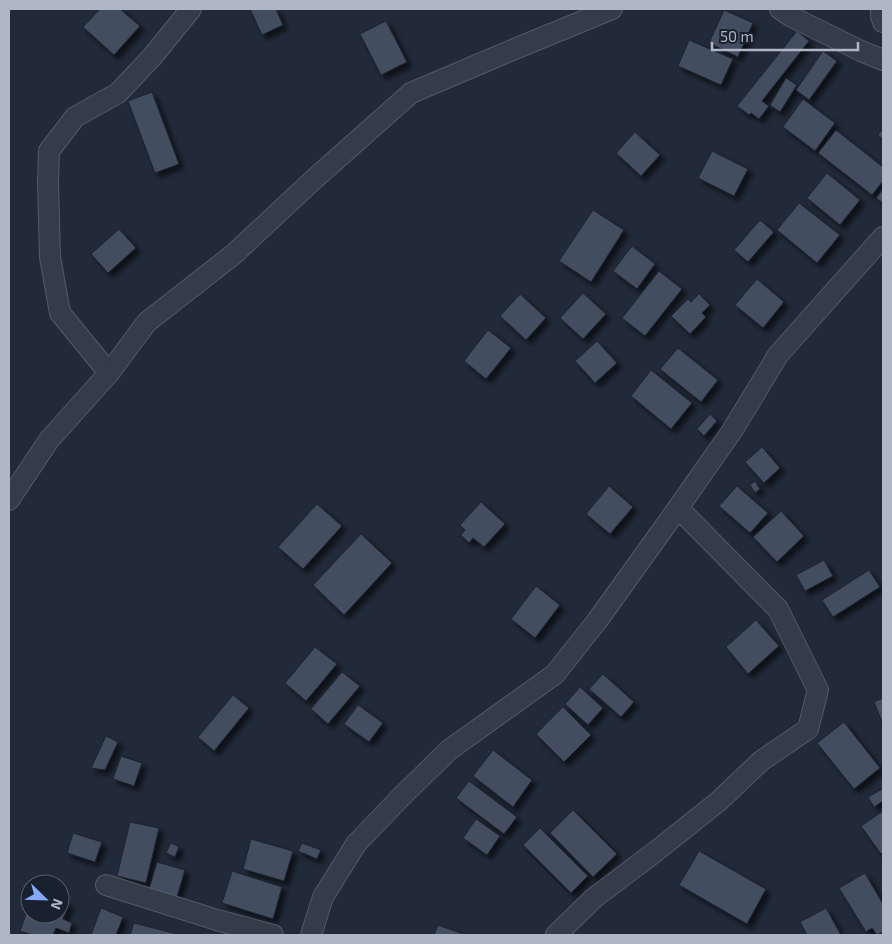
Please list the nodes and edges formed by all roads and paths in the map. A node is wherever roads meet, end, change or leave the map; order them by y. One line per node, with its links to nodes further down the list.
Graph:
1 (190, 9): 8 (street)
2 (612, 9): 8 (street)
3 (780, 9): 6 (street)
4 (881, 9): 5 (street)
5 (883, 22)
6 (883, 60)
7 (883, 237): 10 (street)
8 (109, 373): 9 (street)
9 (9, 500)
10 (678, 508): 13 (street); 14 (street)
11 (106, 885): 12 (street)
12 (274, 935)
13 (311, 935)
14 (556, 935)

